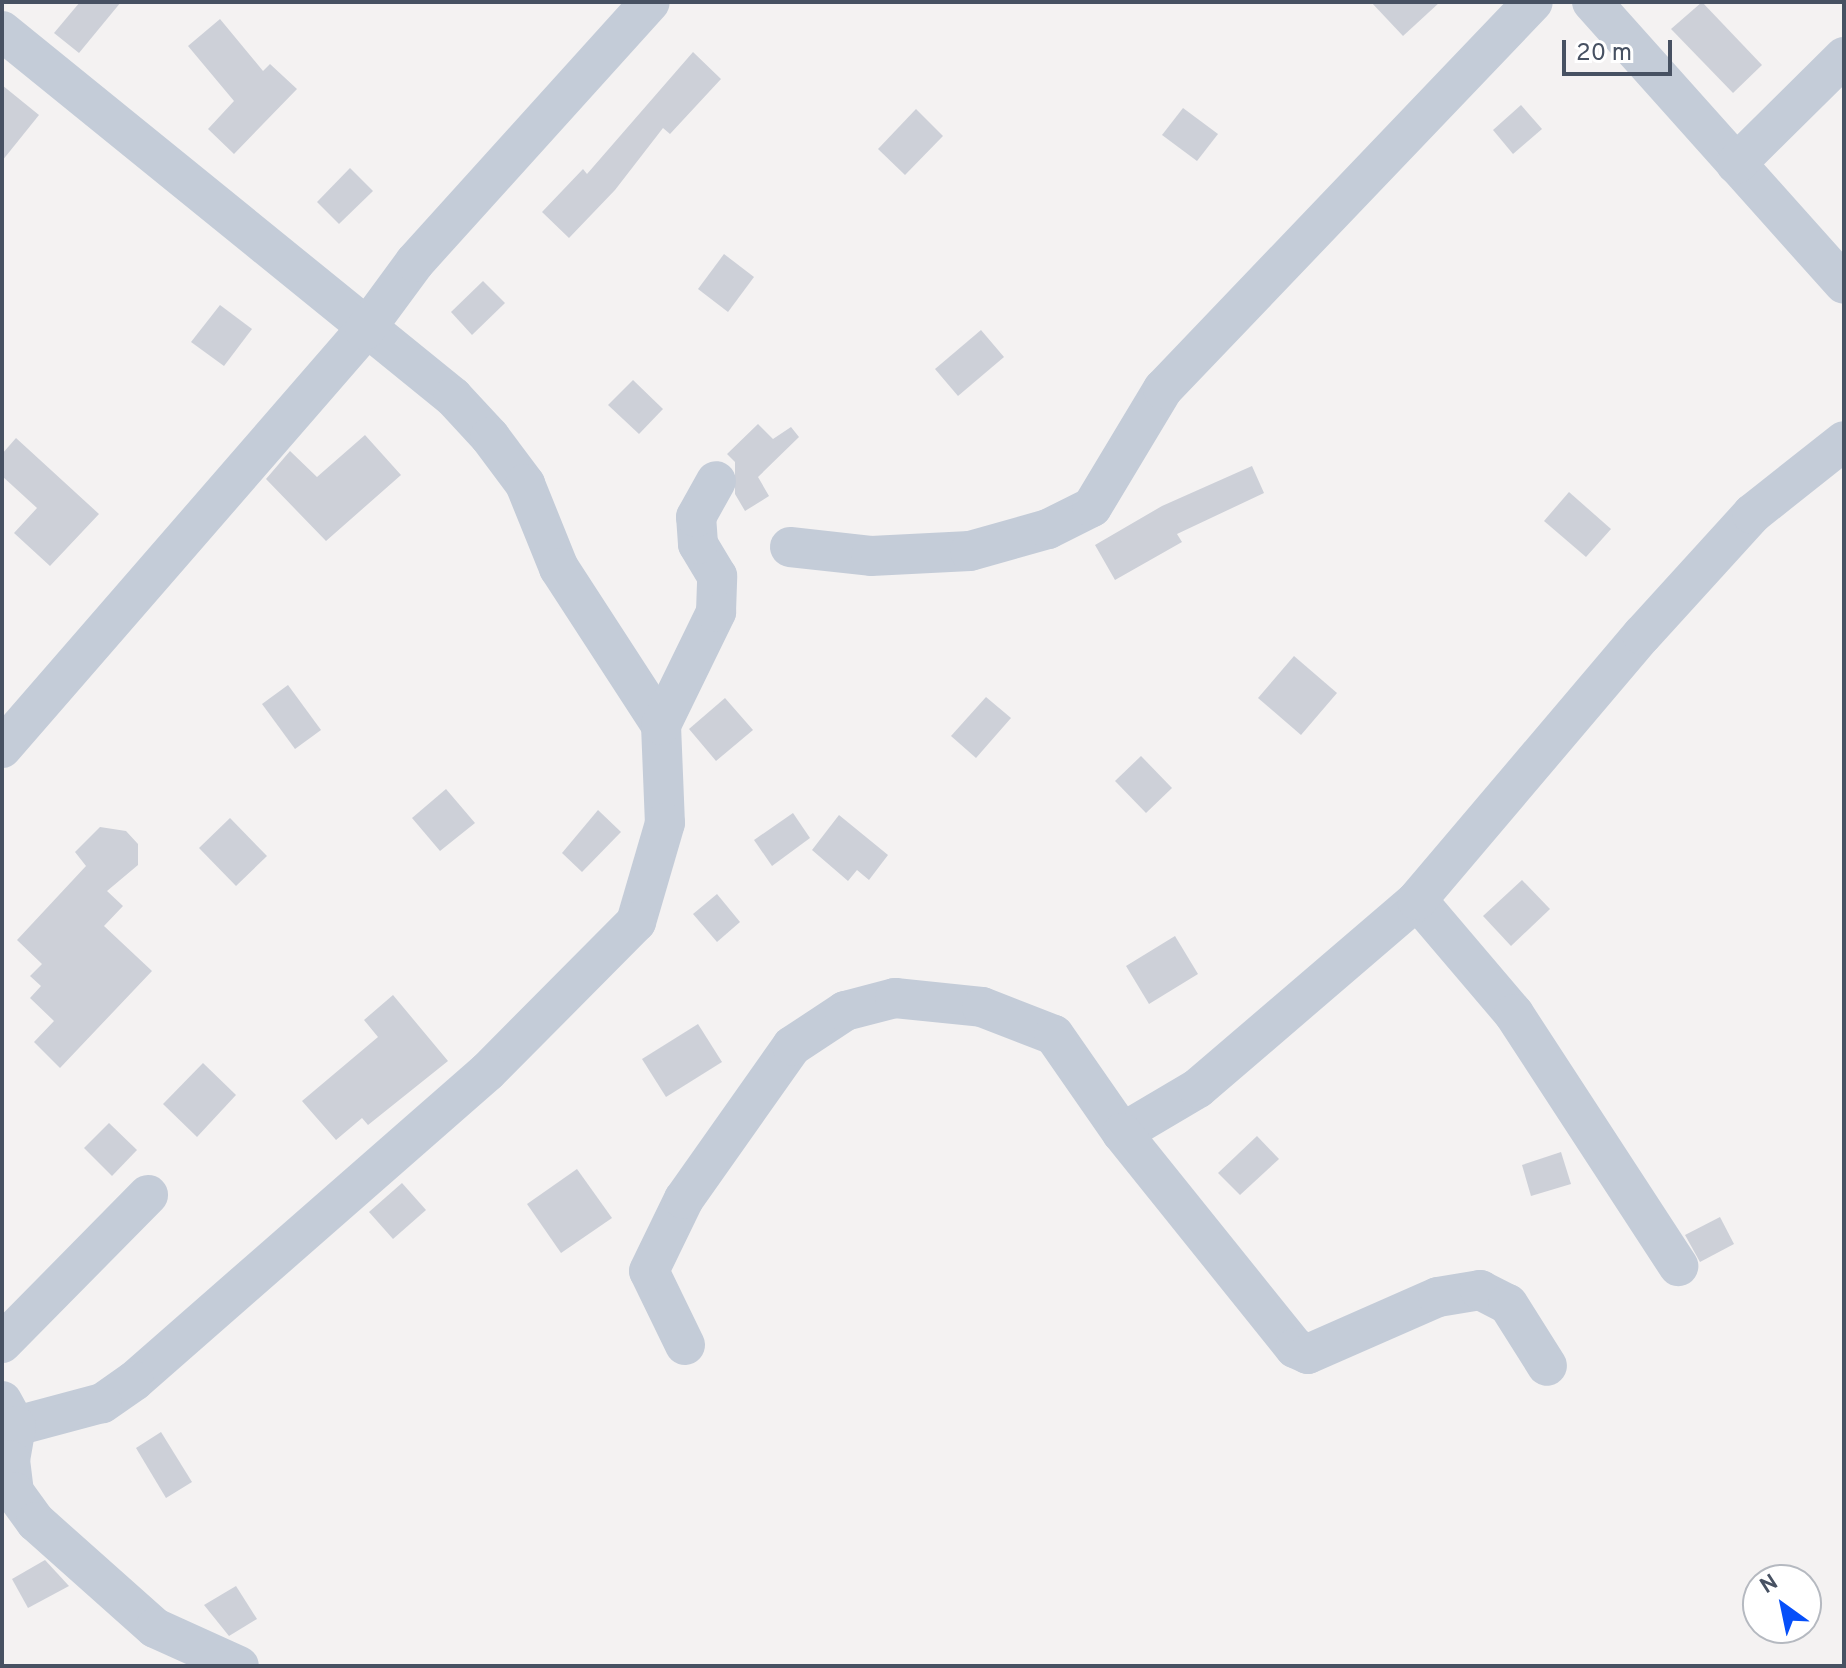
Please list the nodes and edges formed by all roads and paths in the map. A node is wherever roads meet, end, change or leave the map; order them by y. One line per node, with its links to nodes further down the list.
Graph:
1 (650, 2): 8 (street)
2 (1533, 2): 11 (street)
3 (1592, 2): 6 (street)
4 (2, 31): 8 (street)
5 (1844, 57): 6 (street)
6 (1736, 164): 7 (street)
7 (1844, 284)
8 (365, 330): 12 (street); 13 (street)
9 (1844, 441): 14 (street)
10 (716, 481): 12 (street)
11 (790, 547)
12 (661, 725): 21 (street)
13 (2, 748)
14 (1417, 900): 15 (street); 17 (street)
15 (1122, 1133): 19 (street); 20 (street)
16 (148, 1195): 18 (street)
17 (1678, 1266)
18 (2, 1343)
19 (685, 1345)
20 (1547, 1366)
21 (9, 1413): 22 (street)
22 (239, 1666)

